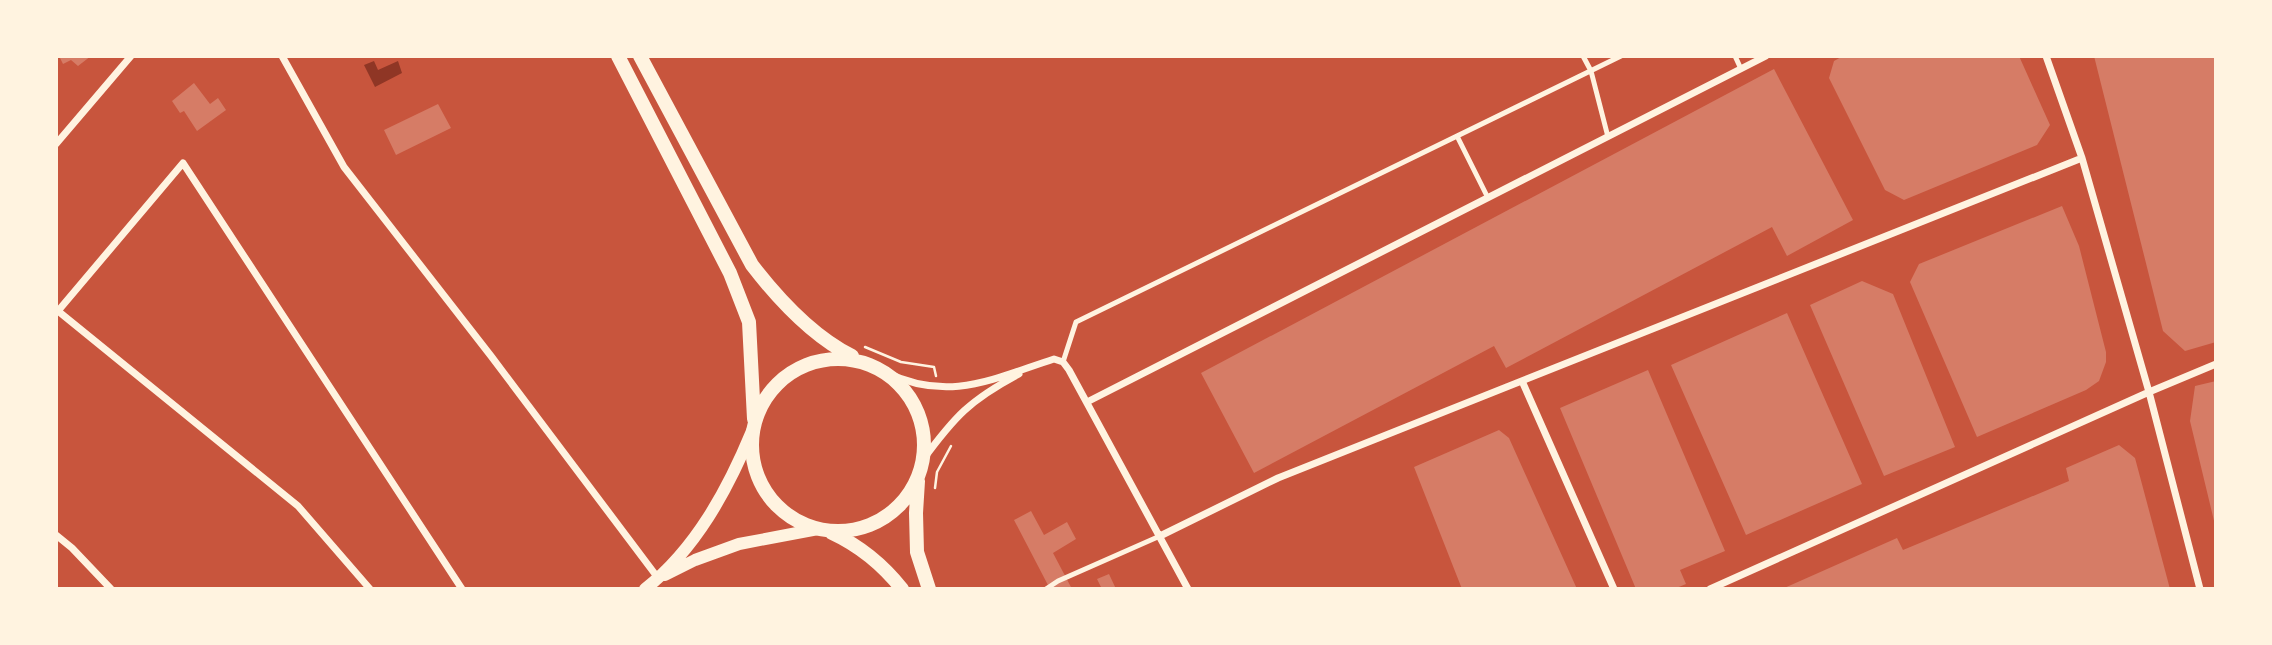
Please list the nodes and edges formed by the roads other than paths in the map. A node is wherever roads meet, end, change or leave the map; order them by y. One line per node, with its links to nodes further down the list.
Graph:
1 (131, 56): 14 (street)
2 (282, 56): 30 (street)
3 (618, 56): 25 (main road)
4 (640, 56): 18 (main road)
5 (1583, 56): 11 (lane)
6 (1621, 56): 11 (lane)
7 (1735, 56): 10 (lane)
8 (1766, 56): 10 (street)
9 (2046, 56): 15 (street)
10 (1741, 69): 13 (street)
11 (1591, 71): 12 (lane); 13 (lane)
12 (1457, 136): 16 (lane); 17 (lane)
13 (1608, 136): 16 (street)
14 (56, 144)
15 (2082, 158): 22 (street); 23 (street)
16 (1488, 198): 24 (street)
17 (1063, 362): 19 (street); 24 (street)
18 (866, 363): 21 (main road); 25 (main road)
19 (1038, 364): 21 (street); 26 (street)
20 (2216, 364): 23 (street)
21 (884, 372): 26 (main road)
22 (1522, 381): 29 (street); 39 (street)
23 (2148, 392): 40 (street); 41 (street)
24 (1087, 402): 29 (street)
25 (753, 427): 27 (main road); 30 (street)
26 (921, 467): 27 (main road); 36 (main road)
27 (823, 530): 30 (street); 35 (main road)
28 (56, 535): 31 (street)
29 (1160, 536): 37 (lane); 38 (street)
30 (659, 578): 34 (street)
31 (111, 589)
32 (370, 589): 33 (street)
33 (462, 589)
34 (645, 589)
35 (902, 589)
36 (929, 589)
37 (1046, 589)
38 (1188, 589)
39 (1614, 589)
40 (1710, 589)
41 (2200, 589)

